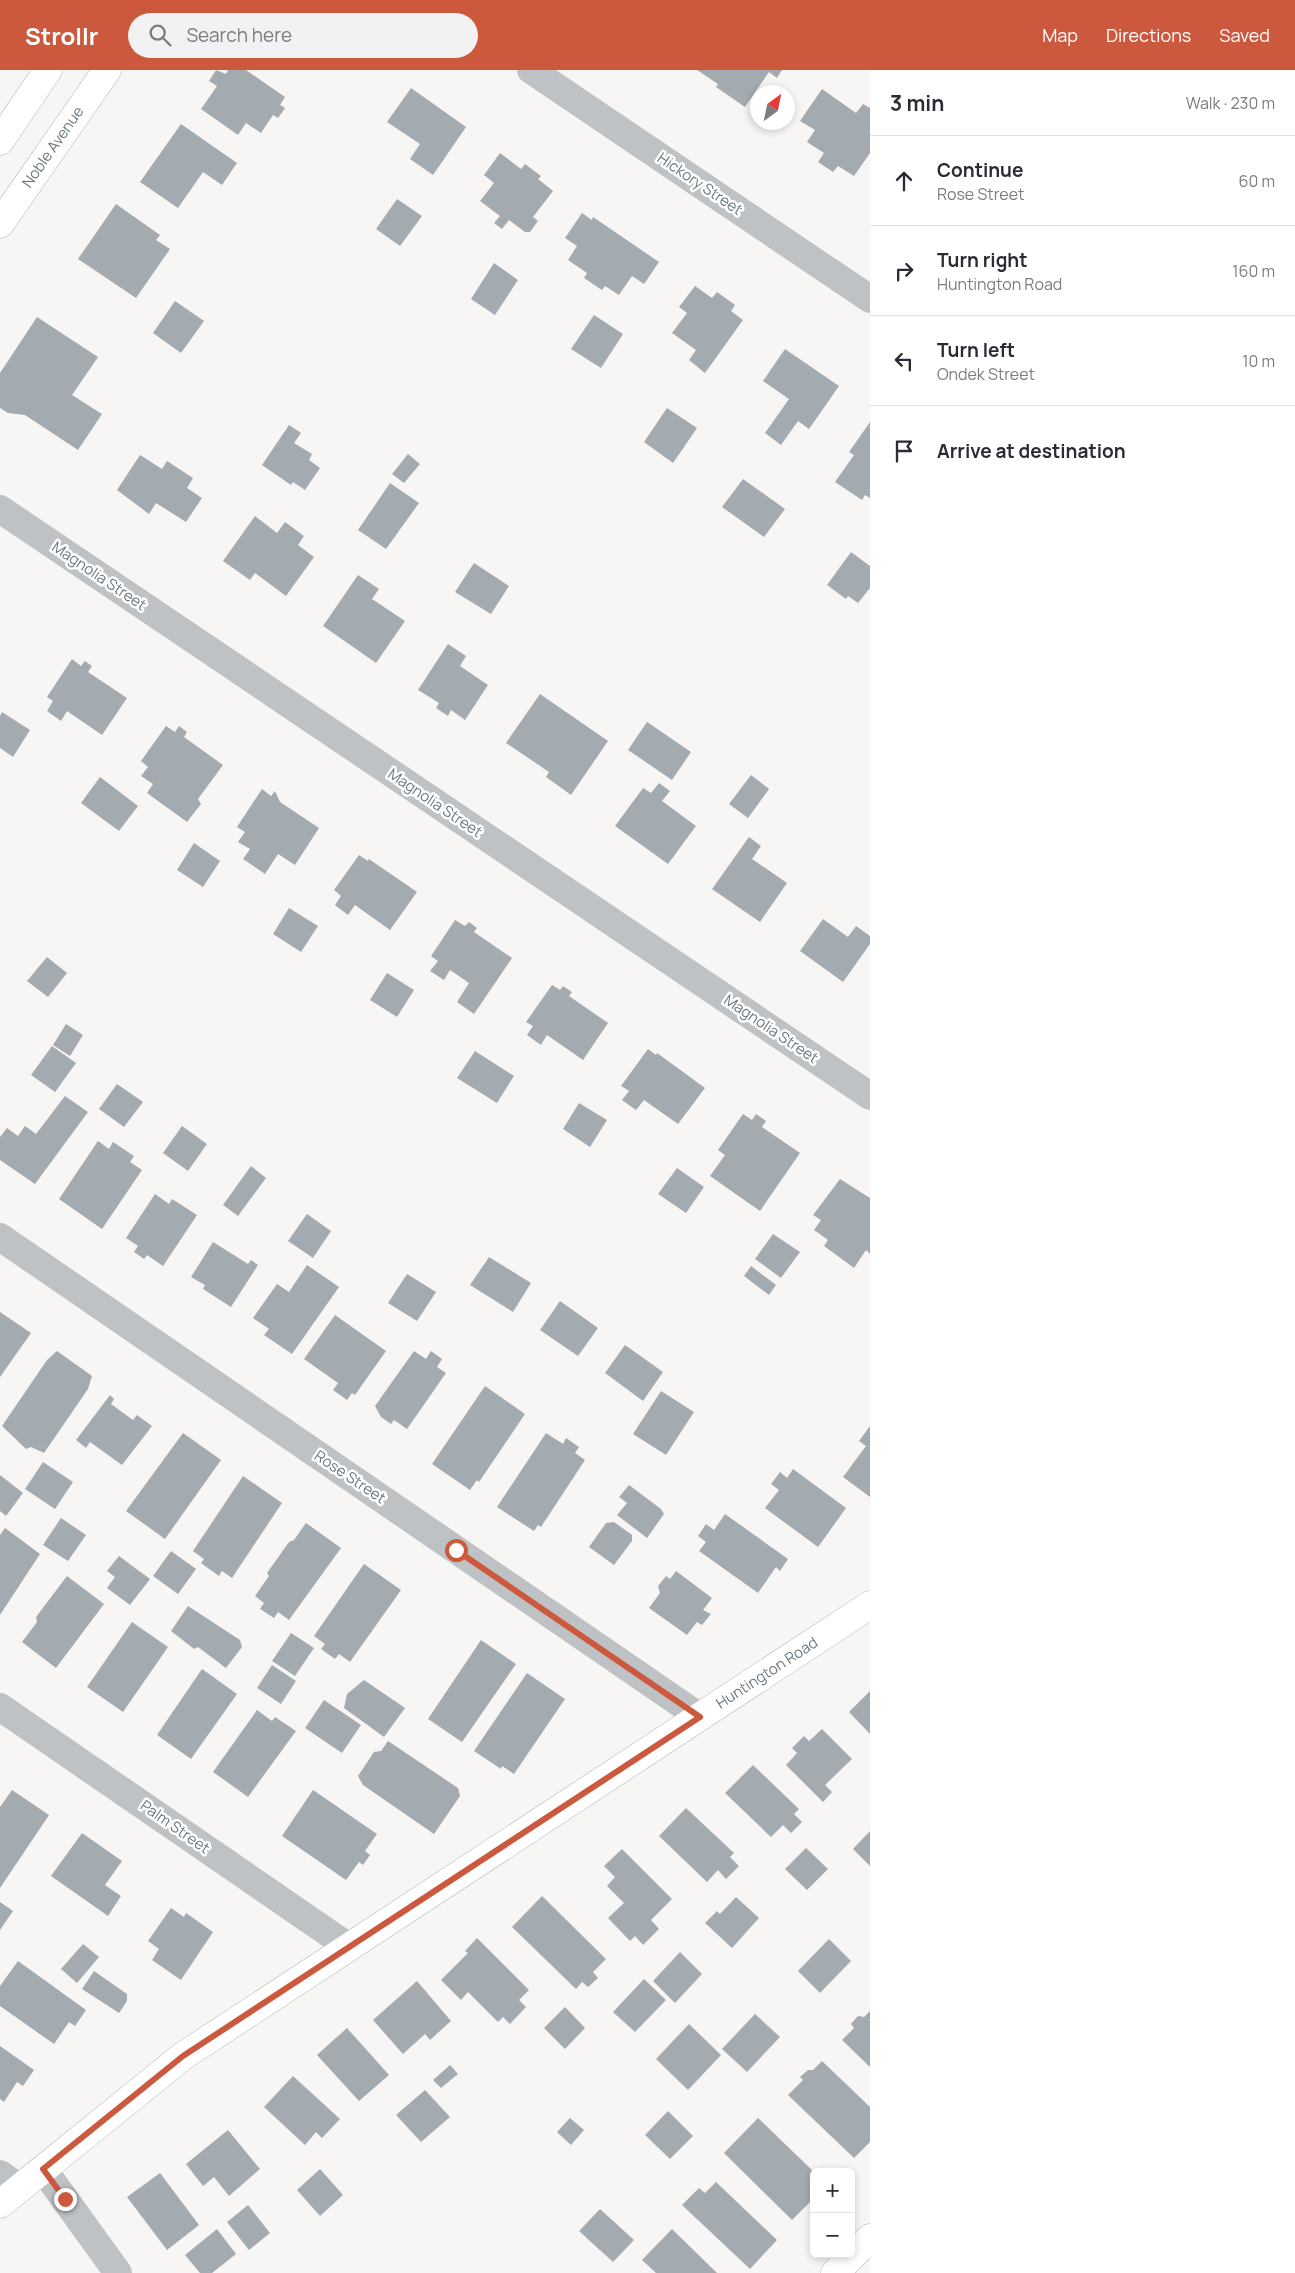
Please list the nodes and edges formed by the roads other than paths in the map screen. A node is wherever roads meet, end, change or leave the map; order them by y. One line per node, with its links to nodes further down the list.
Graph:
1 (48, 70): 4 (main road)
2 (107, 70): 5 (main road, Noble Avenue)
3 (531, 70): 6 (street, Hickory Street)
4 (0, 141)
5 (0, 224)
6 (870, 299)
7 (0, 509): 8 (street, Magnolia Street)
8 (870, 1096)
9 (0, 1237): 12 (street, Rose Street)
10 (870, 1605): 12 (main road, Huntington Road)
11 (0, 1706): 13 (street, Palm Street)
12 (700, 1717): 13 (main road, Huntington Road)
13 (349, 1947): 14 (main road, Huntington Road)
14 (43, 2169): 15 (main road, Huntington Road); 17 (street)
15 (7, 2189)
16 (870, 2238): 18 (main road)
17 (118, 2273)
18 (835, 2273)

